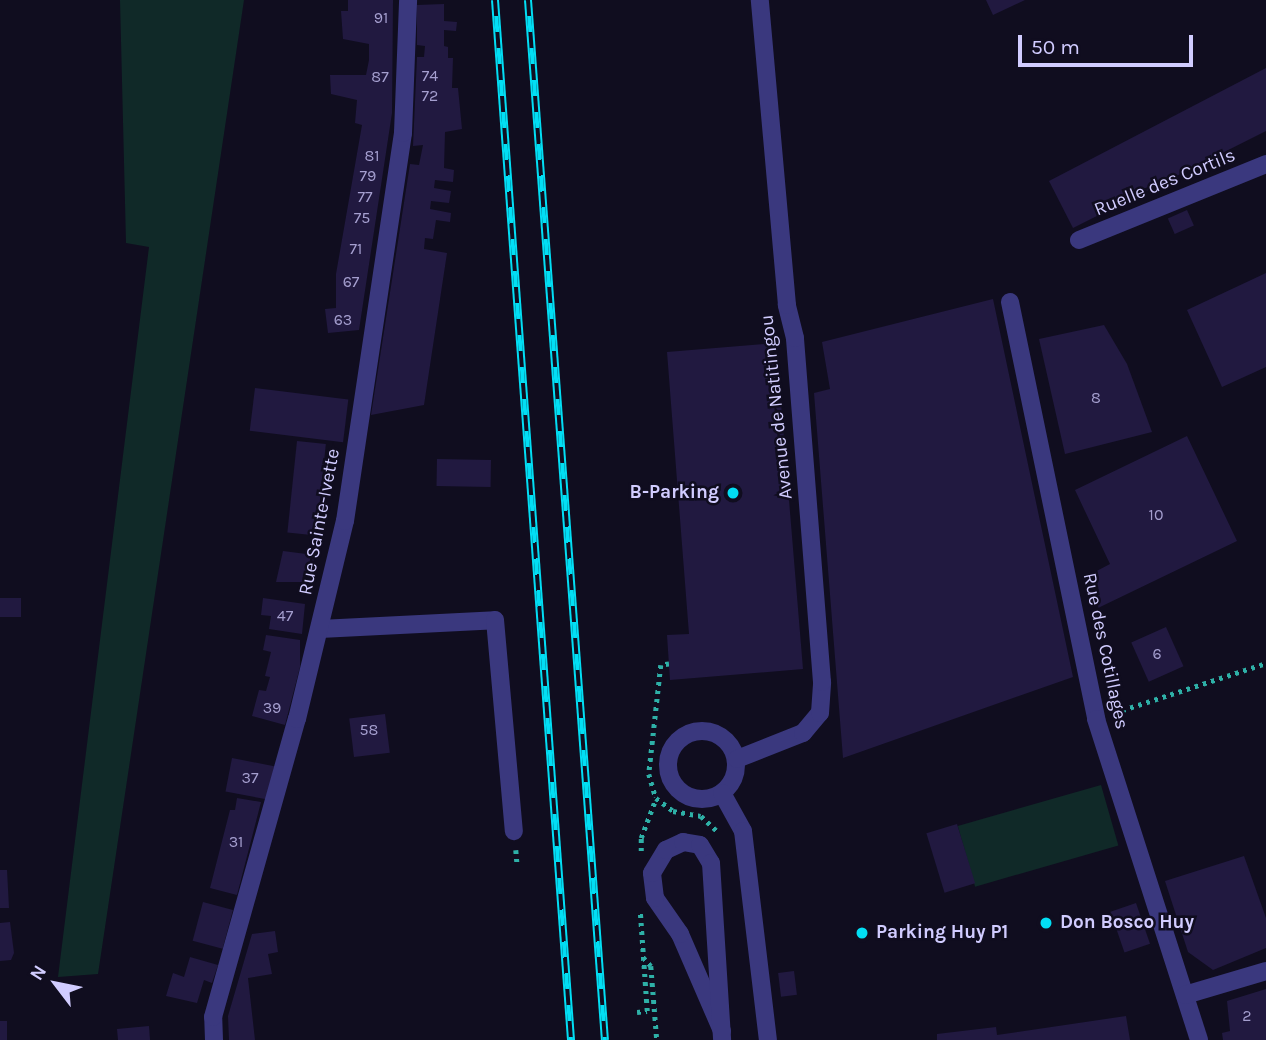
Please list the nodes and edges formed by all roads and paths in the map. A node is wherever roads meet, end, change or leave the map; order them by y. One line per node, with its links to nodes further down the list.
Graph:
1 (408, 0): 6 (street, Rue Sainte-Ivette)
2 (761, 0): 9 (street, Avenue de Natitingou)
3 (1266, 164): 4 (street, Ruelle des Cortils)
4 (1079, 240)
5 (1010, 302): 8 (street, Rue des Cotillages)
6 (320, 629): 11 (street); 18 (street, Rue Sainte-Ivette)
7 (1266, 663): 8 (path)
8 (1096, 719): 14 (street, Rue des Cotillages)
9 (737, 759): 10 (street); 10 (street)
10 (722, 793): 20 (street)
11 (514, 831)
12 (643, 957): 19 (path)
13 (1266, 971): 14 (street)
14 (1185, 995): 21 (street, Rue des Cotillages)
15 (648, 1011): 16 (path)
16 (637, 1012)
17 (722, 1035): 17 (street)
18 (215, 1040)
19 (657, 1040)
20 (768, 1040)
21 (1199, 1040)

